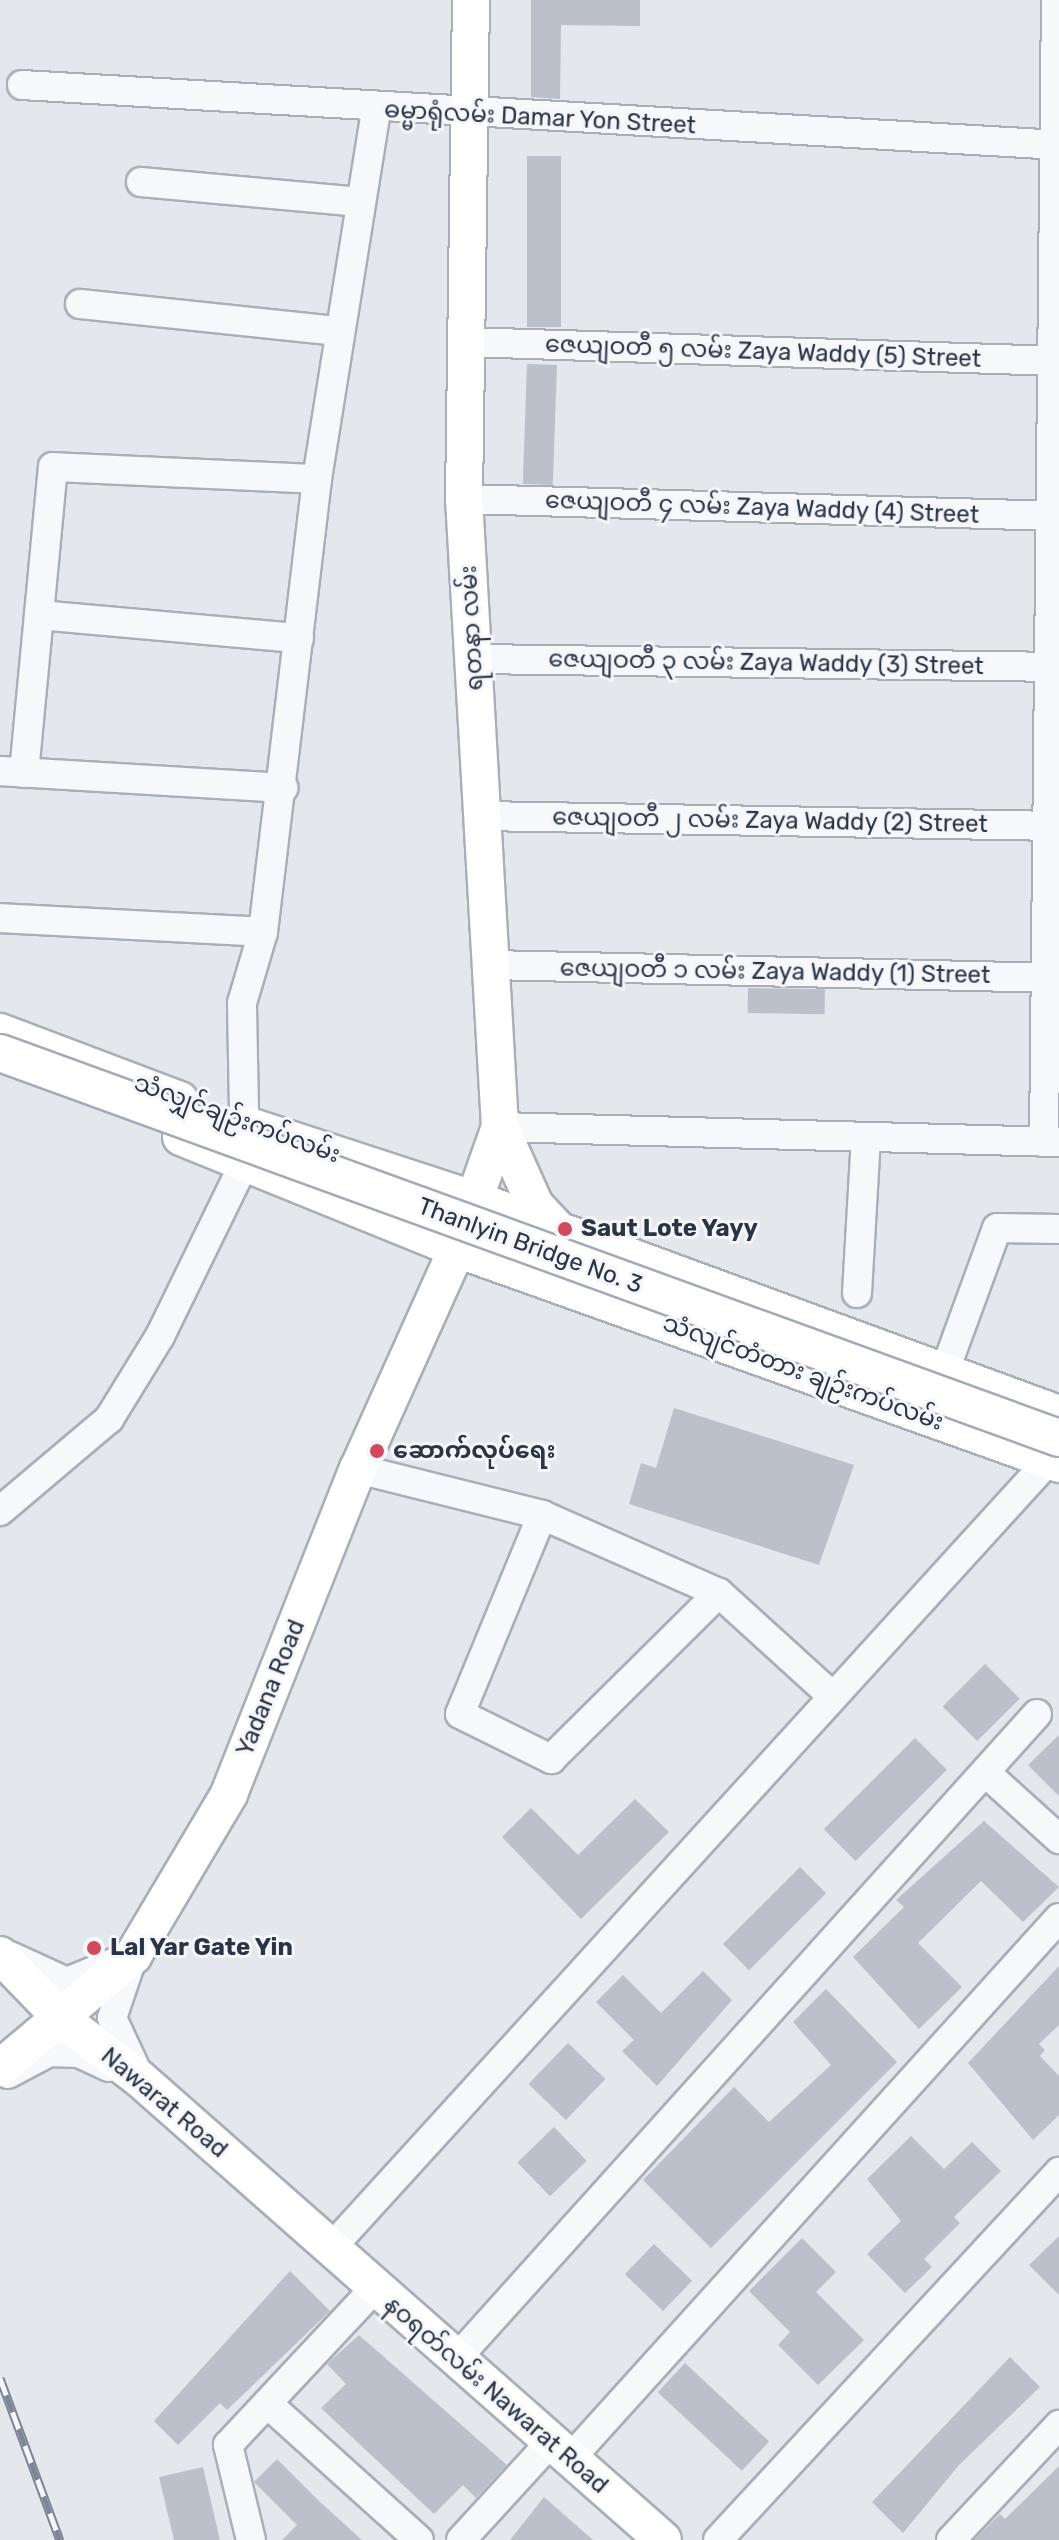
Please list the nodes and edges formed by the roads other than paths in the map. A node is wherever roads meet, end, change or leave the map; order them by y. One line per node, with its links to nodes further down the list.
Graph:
1 (471, 0): 5 (main road, ရတနာ လမ်း)
2 (1056, 0): 6 (street)
3 (22, 85): 4 (street, ဓမ္မာရုံလမ်း Damar Yon Street)
4 (376, 111): 5 (street, ဓမ္မာရုံလမ်း Damar Yon Street); 8 (street)
5 (469, 114): 6 (street, ဓမ္မာရုံလမ်း Damar Yon Street); 11 (main road, ရတနာ လမ်း)
6 (1055, 144): 12 (street)
7 (141, 182): 8 (street)
8 (360, 202): 10 (street)
9 (80, 304): 10 (street)
10 (339, 331): 13 (street)
11 (466, 342): 12 (street, ဇေယျဝတီ ၅ လမ်း Zaya Waddy (5) Street); 14 (main road, ရတနာ လမ်း)
12 (1055, 361): 15 (street)
13 (317, 479): 16 (street); 17 (street)
14 (464, 499): 15 (street, ဇေယျဝတီ ၄ လမ်း Zaya Waddy (4) Street); 18 (main road, ရတနာ လမ်း)
15 (1055, 516): 19 (street)
16 (39, 615): 17 (street); 20 (street)
17 (299, 638): 21 (street)
18 (474, 659): 19 (street, ဇေယျဝတီ ၃ လမ်း Zaya Waddy (3) Street); 22 (main road, ရတနာ လမ်း)
19 (1054, 667): 23 (street)
20 (12, 772): 21 (street)
21 (283, 788): 25 (street)
22 (480, 816): 23 (street, ဇေယျဝတီ ၂ လမ်း Zaya Waddy (2) Street); 26 (main road, ရတနာ လမ်း)
23 (1054, 826): 27 (street)
24 (0, 918): 25 (street)
25 (263, 932): 31 (street)
26 (490, 965): 27 (street, ဇေယျဝတီ ၁ လမ်း Zaya Waddy (1) Street); 32 (main road, ရတနာ လမ်း)
27 (1053, 978): 34 (street)
28 (0, 1032): 31 (main road, သံလျှင်ချဉ်းကပ်လမ်း)
29 (0, 1053): 45 (main road, Thanlyin Bridge No. 3, bridge)
30 (0, 1068): 35 (main road, သံလျှင်ချဉ်းကပ်လမ်း)
31 (247, 1125): 35 (street); 36 (main road, သံလျှင်ချဉ်းကပ်လမ်း)
32 (500, 1127): 33 (street); 36 (main road, ရတနာ လမ်း); 38 (main road)
33 (866, 1139): 34 (street); 40 (street)
34 (1051, 1142)
35 (245, 1162): 39 (main road, သံလျှင်ချဉ်းကပ်လမ်း); 47 (street)
36 (476, 1200): 38 (main road, သံလျင်တံတား ချဉ်းကပ်လမ်း); 39 (main road, ရတနာ လမ်း)
37 (1059, 1229): 42 (street)
38 (563, 1235): 41 (main road, သံလျင်တံတား ချဉ်းကပ်လမ်း)
39 (457, 1249): 43 (main road, သံလျင်တံတား ချဉ်းကပ်လမ်း); 46 (main road, Yadana Road)
40 (857, 1293)
41 (877, 1348): 42 (main road, သံလျင်တံတား ချဉ်းကပ်လမ်း); 43 (main road)
42 (944, 1373): 44 (main road, သံလျင်တံတား ချဉ်းကပ်လမ်း)
43 (860, 1395): 45 (main road, သံလျင်တံတား ချဉ်းကပ်လမ်း)
44 (1059, 1414)
45 (1056, 1454): 50 (street)
46 (358, 1469): 48 (street); 56 (main road, Yadana Road)
47 (0, 1511)
48 (542, 1515): 49 (street); 49 (street)
49 (719, 1593): 50 (street)
50 (832, 1696): 62 (street)
51 (1037, 1714): 52 (street)
52 (985, 1772): 53 (street); 64 (street)
53 (1059, 1839)
54 (1059, 1918): 67 (street)
55 (0, 1953): 56 (street); 57 (main road, Nawarat Road)
56 (133, 1956): 57 (main road, Yadana Road); 60 (street)
57 (63, 2020): 58 (main road, Yadana Road); 60 (main road, Nawarat Road)
58 (0, 2068)
59 (0, 2078): 60 (street)
60 (140, 2079): 62 (main road, Nawarat Road)
61 (1059, 2172): 72 (street)
62 (331, 2248): 63 (main road, နဝရတ်လမ်း Nawarat Road)
63 (375, 2288): 64 (main road, နဝရတ်လမ်း Nawarat Road); 65 (street)
64 (456, 2359): 67 (main road, နဝရတ်လမ်း Nawarat Road)
65 (268, 2404): 68 (street); 69 (street)
66 (1059, 2425): 73 (street)
67 (559, 2453): 70 (street); 71 (main road, နဝရတ်လမ်း Nawarat Road)
68 (251, 2540)
69 (419, 2540)
70 (461, 2540)
71 (663, 2540)
72 (718, 2540)
73 (951, 2540)

